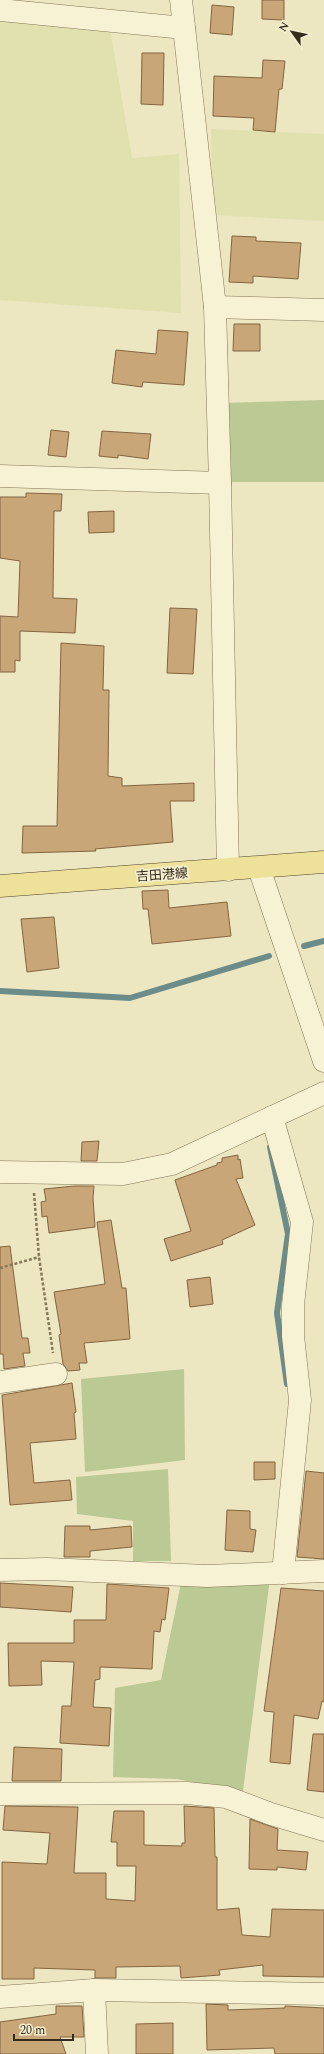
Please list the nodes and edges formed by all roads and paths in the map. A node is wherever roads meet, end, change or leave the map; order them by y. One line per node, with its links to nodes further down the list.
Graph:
1 (181, 0): 3 (street)
2 (0, 10): 3 (street)
3 (184, 28): 4 (street)
4 (215, 307): 5 (street); 7 (street)
5 (324, 310)
6 (0, 476): 7 (street)
7 (220, 483): 10 (street)
8 (324, 862): 9 (main road, 吉田港線)
9 (259, 868): 10 (main road, 吉田港線); 12 (street)
10 (228, 870): 11 (main road, 吉田港線)
11 (0, 886)
12 (324, 1060)
13 (324, 1093): 14 (street)
14 (272, 1117): 16 (street); 23 (street)
15 (0, 1172): 16 (street)
16 (32, 1173): 17 (path)
17 (39, 1258): 18 (path); 19 (path)
18 (0, 1268)
19 (56, 1374): 20 (street)
20 (0, 1382)
21 (0, 1570): 23 (street)
22 (324, 1571): 23 (street)
23 (283, 1572)
24 (0, 1794): 25 (street)
25 (324, 1830)
26 (94, 1990): 27 (street); 28 (street); 29 (street)
27 (324, 1994)
28 (0, 1997)
29 (97, 2054)

